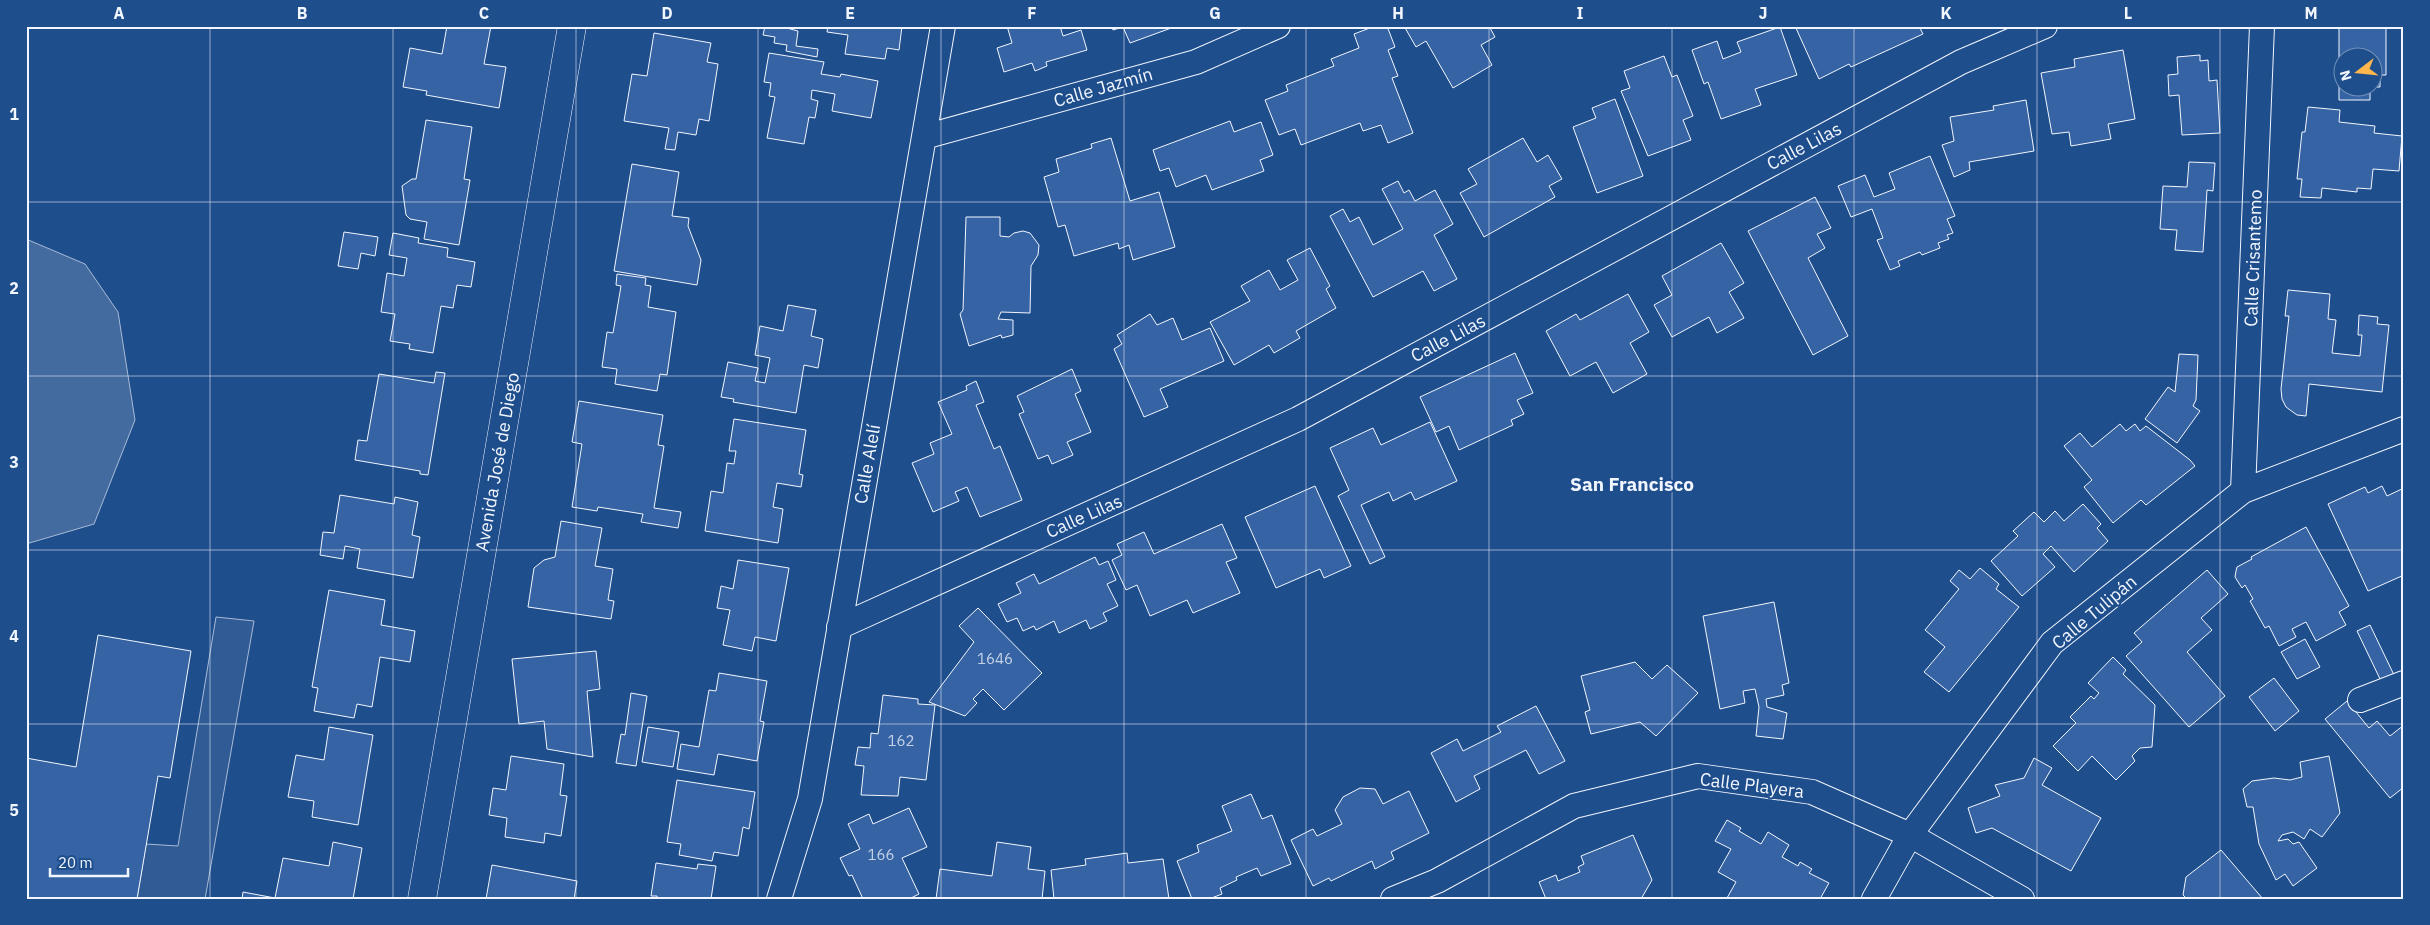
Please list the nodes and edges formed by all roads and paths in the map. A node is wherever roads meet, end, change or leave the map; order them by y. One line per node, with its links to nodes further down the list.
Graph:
1 (572, 26): 14 (street, Avenida José de Diego)
2 (943, 26): 6 (street, Calle Alelí)
3 (1278, 26): 6 (street, Calle Jazmín)
4 (2045, 26): 9 (street, Calle Lilas)
5 (2262, 26): 8 (street, Calle Crisantemo)
6 (924, 138): 9 (street, Calle Alelí)
7 (2404, 430): 8 (street, Calle Tulipán)
8 (2243, 491): 12 (street, Calle Tulipán)
9 (839, 627): 15 (street, Calle Alelí)
10 (2404, 683): 11 (street)
11 (2360, 700)
12 (1910, 835): 13 (street, Calle Playera); 17 (street, Calle Tulipán); 18 (street, Calle Playera)
13 (1431, 890): 16 (street, Calle Playera)
14 (422, 899)
15 (779, 899)
16 (1393, 899)
17 (1874, 899)
18 (2022, 899)

